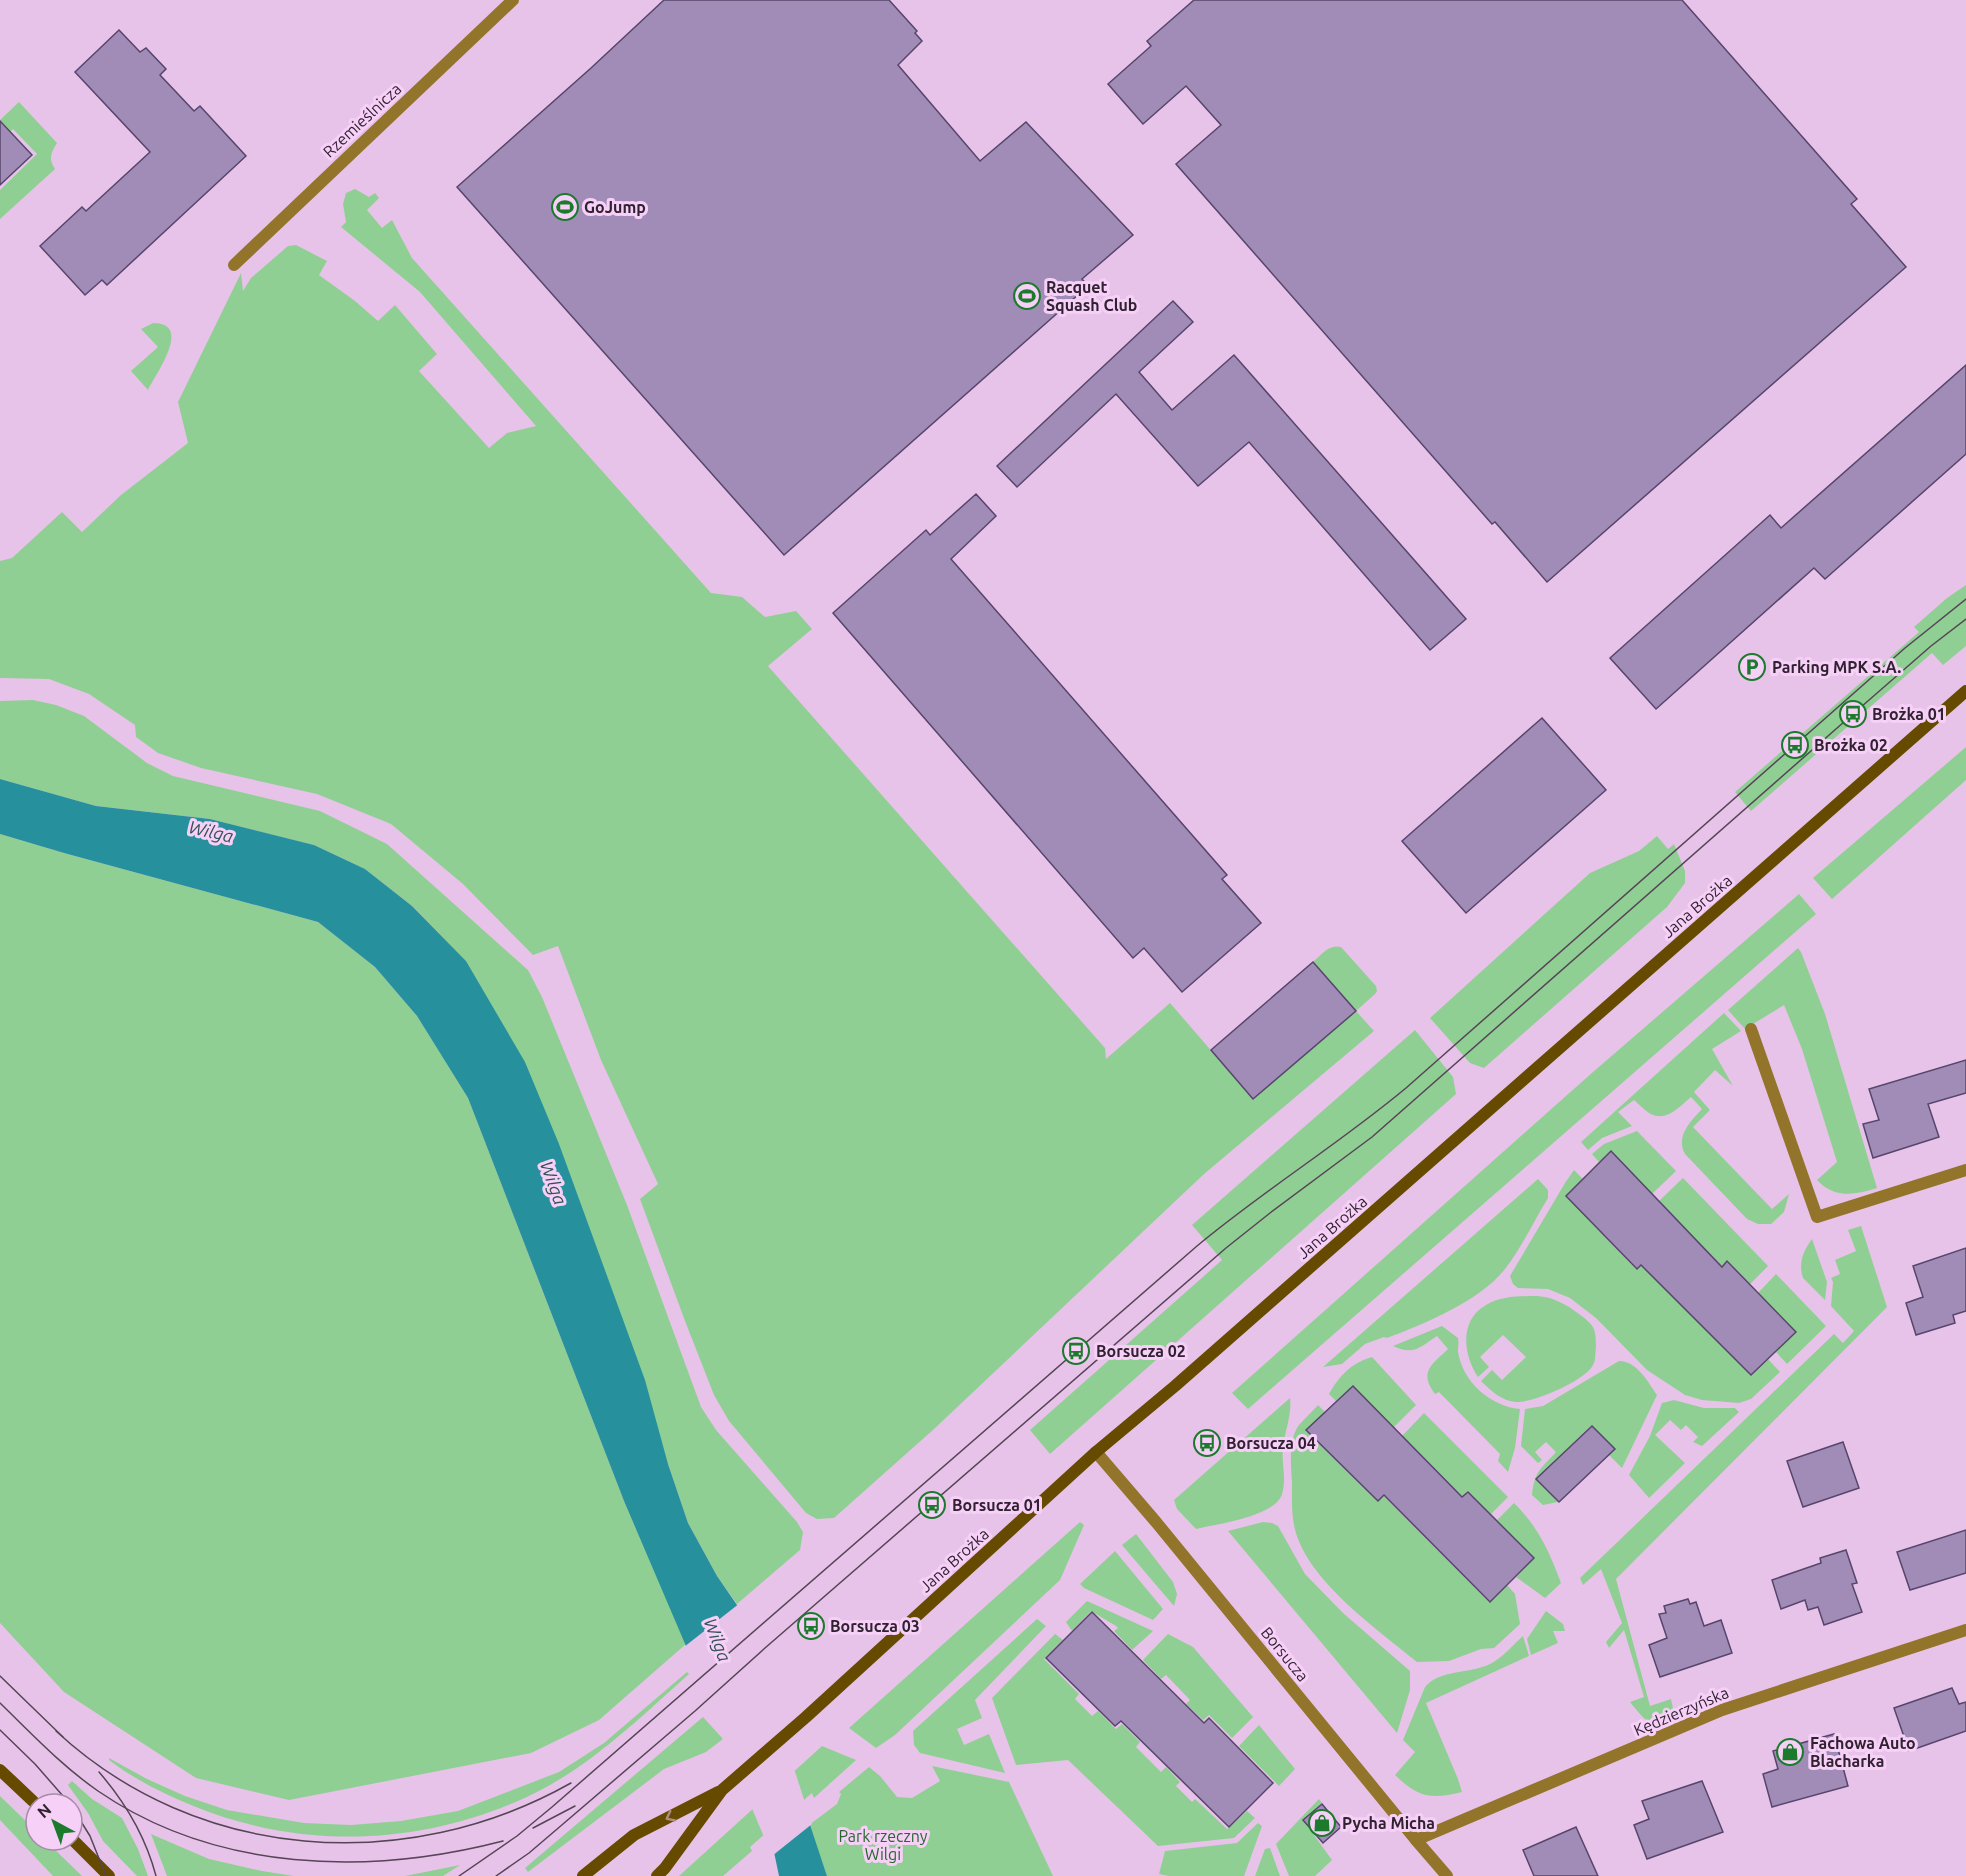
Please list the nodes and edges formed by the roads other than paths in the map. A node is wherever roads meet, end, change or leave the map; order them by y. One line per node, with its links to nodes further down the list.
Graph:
1 (513, 0): 2 (street, Rzemieślnicza)
2 (234, 265)
3 (1966, 691): 6 (main road, Jana Brożka)
4 (1751, 1029): 5 (street)
5 (1966, 1170)
6 (1096, 1452): 9 (main road, Jana Brożka); 11 (street, Borsucza)
7 (1966, 1630): 11 (street, Kędzierzyńska)
8 (0, 1770): 10 (main road)
9 (722, 1790): 14 (main road, Jana Brożka, one-way to 14); 15 (main road, Jana Brożka)
10 (24, 1793)
11 (1416, 1840): 16 (street, Borsucza)
12 (84, 1851): 13 (main road)
13 (109, 1876)
14 (583, 1876)
15 (657, 1876)
16 (1448, 1876)

